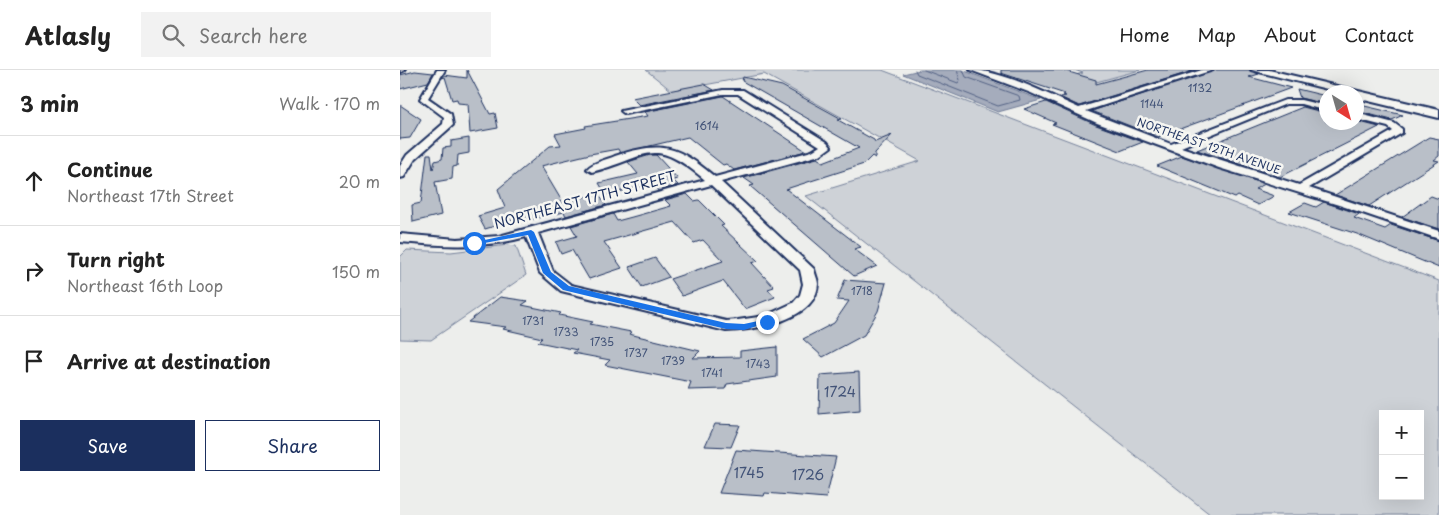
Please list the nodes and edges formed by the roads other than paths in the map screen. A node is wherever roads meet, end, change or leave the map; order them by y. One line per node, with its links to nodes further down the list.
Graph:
1 (441, 70): 14 (street)
2 (977, 70): 8 (street, NORTHEAST 12TH AVENUE)
3 (1209, 70): 8 (street)
4 (1256, 70): 5 (main road)
5 (1321, 85)
6 (1364, 96): 10 (main road)
7 (1319, 107): 12 (street)
8 (1078, 111): 12 (street, NORTHEAST 12TH AVENUE)
9 (625, 112): 15 (street, NORTHEAST 17TH STREET)
10 (1439, 114)
11 (1364, 118): 16 (street)
12 (1172, 147): 16 (street, NORTHEAST 12TH AVENUE)
13 (592, 169): 15 (street)
14 (400, 175)
15 (712, 181): 17 (street, NORTHEAST 17TH STREET); 17 (street)
16 (1300, 189): 18 (street, NORTHEAST 12TH AVENUE)
17 (531, 232): 19 (street, NORTHEAST 17TH STREET)
18 (1439, 235)
19 (402, 240)

